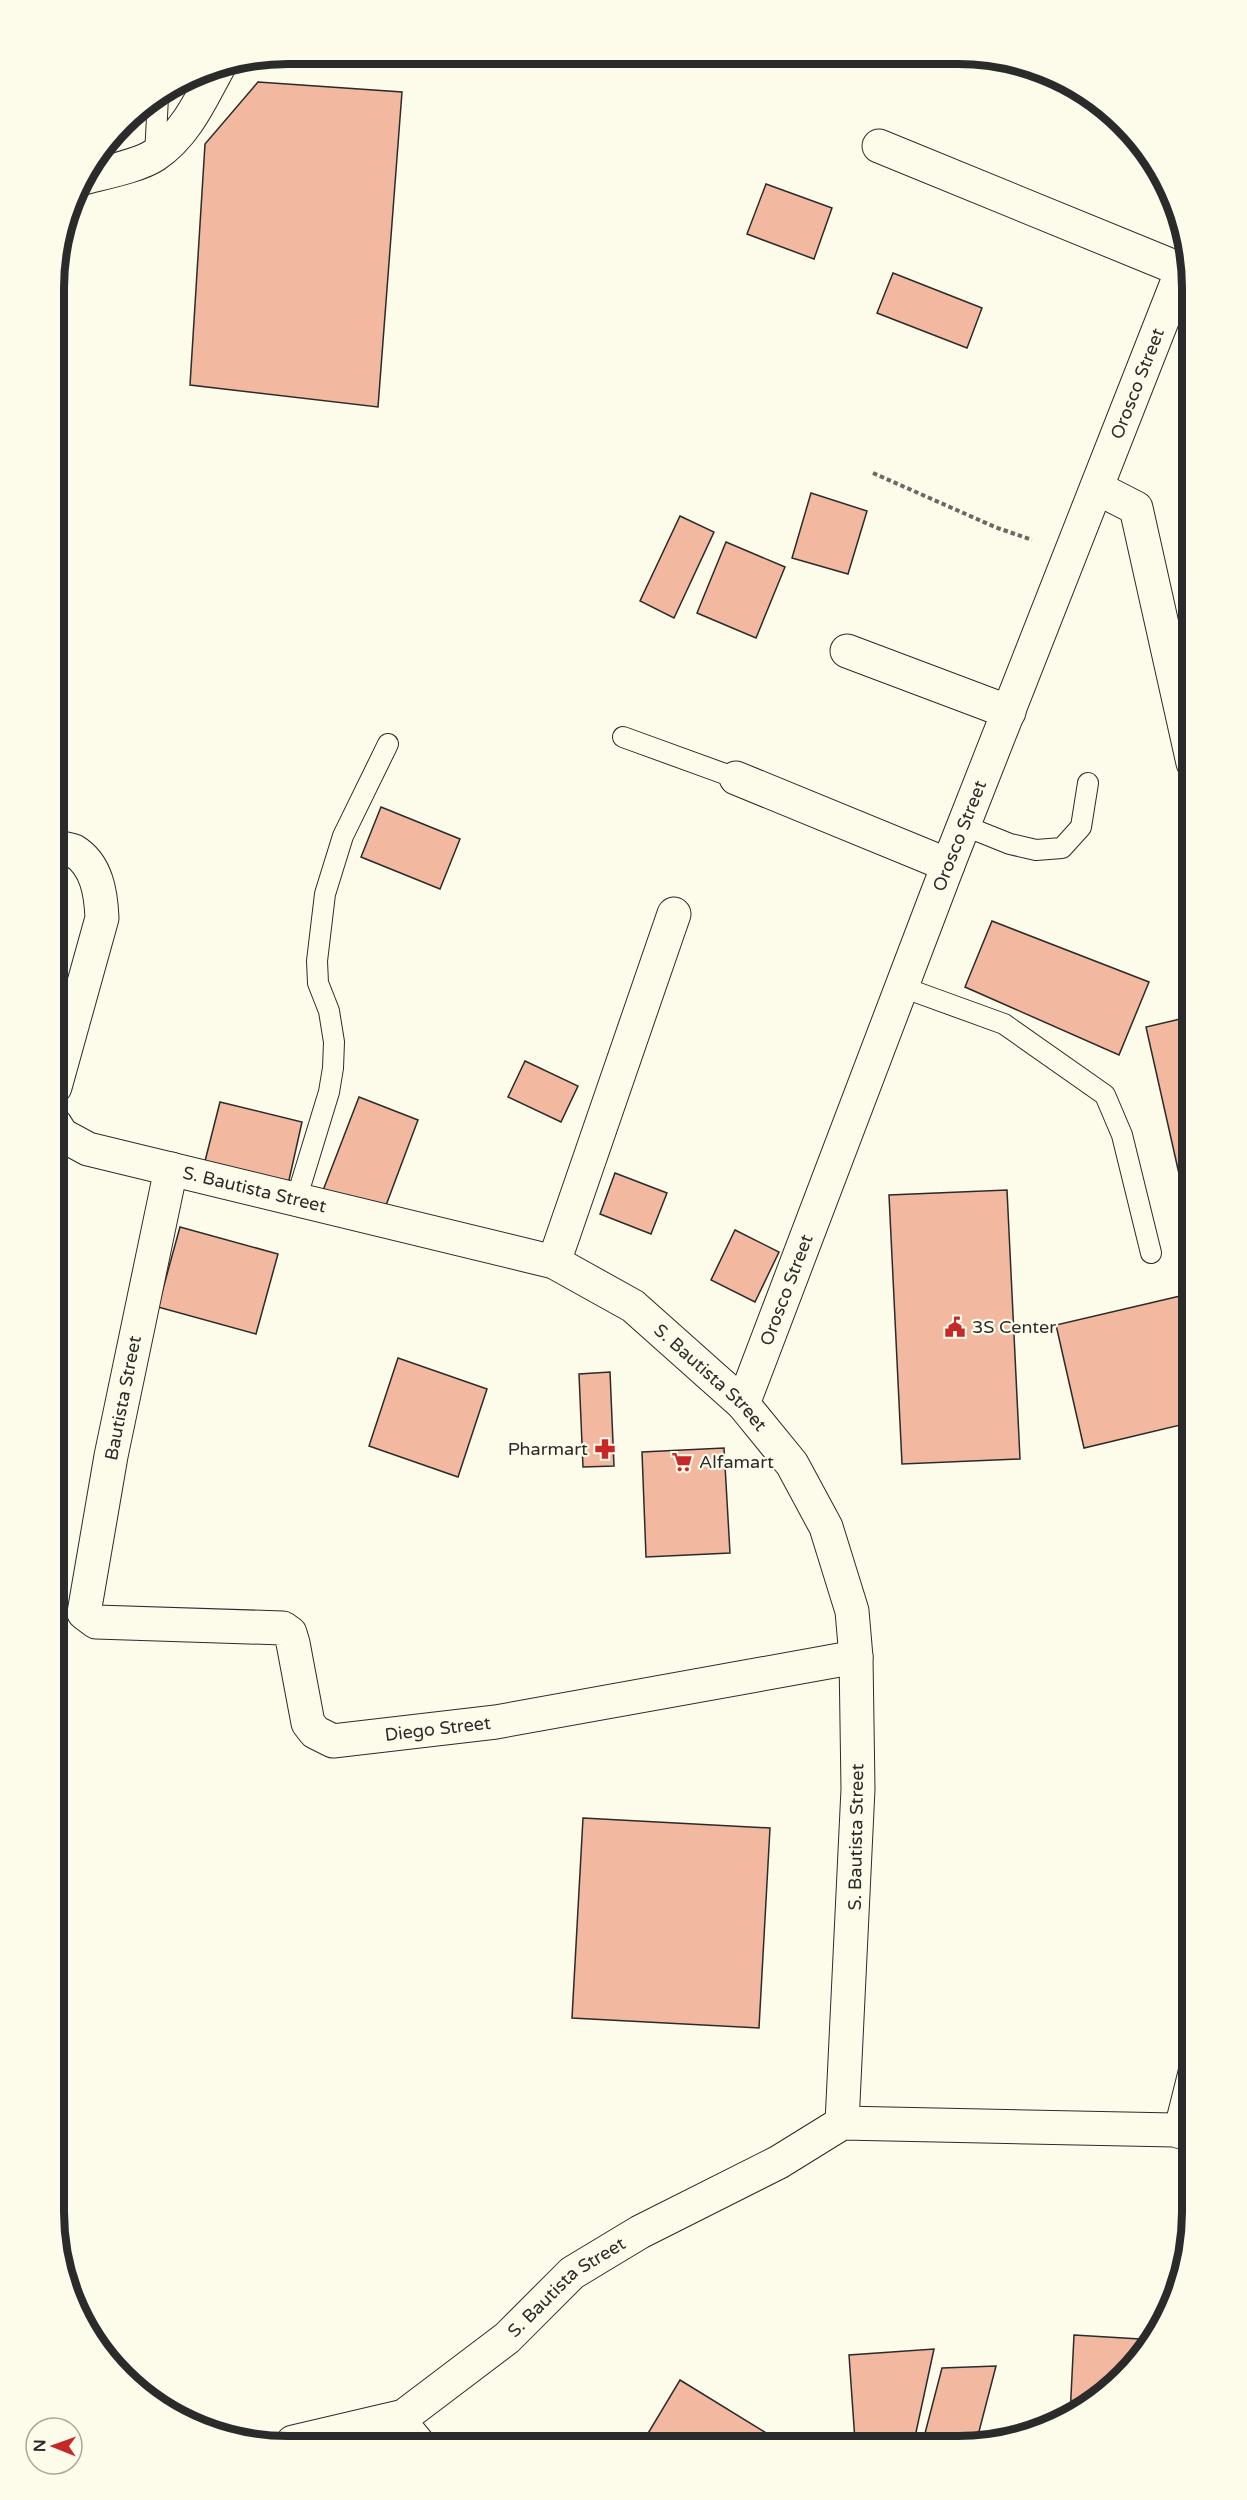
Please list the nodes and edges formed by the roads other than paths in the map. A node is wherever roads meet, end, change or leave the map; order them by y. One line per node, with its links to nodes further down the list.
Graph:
1 (213, 77): 4 (street)
2 (157, 107): 4 (lane)
3 (879, 146): 6 (street)
4 (154, 156): 5 (street)
5 (94, 175)
6 (1182, 267)
7 (1182, 276): 8 (street, Orosco Street)
8 (1097, 488): 10 (street, Orosco Street); 11 (street)
9 (847, 651): 10 (street)
10 (1009, 712): 16 (street, Orosco Street)
11 (1182, 714)
12 (623, 737): 14 (lane)
13 (388, 744): 24 (lane)
14 (736, 778): 18 (street)
15 (1088, 783): 16 (lane)
16 (965, 826): 18 (street, Orosco Street)
17 (64, 849): 21 (street)
18 (948, 865): 20 (street, Orosco Street)
19 (674, 914): 26 (street)
20 (902, 987): 25 (lane); 27 (street, Orosco Street)
21 (64, 1055)
22 (64, 1136): 23 (street, S. Bautista Street)
23 (171, 1169): 24 (street, S. Bautista Street); 28 (street, Bautista Street)
24 (296, 1200): 26 (street, S. Bautista Street)
25 (1151, 1253)
26 (554, 1262): 27 (street, S. Bautista Street)
27 (743, 1404): 29 (street, S. Bautista Street)
28 (96, 1622): 29 (street, Diego Street)
29 (856, 1657): 30 (street, S. Bautista Street)
30 (842, 2123): 31 (street); 32 (street, S. Bautista Street)
31 (1182, 2132)
32 (404, 2416): 33 (street, S. Bautista Street); 34 (lane)
33 (319, 2436)
34 (420, 2436)

